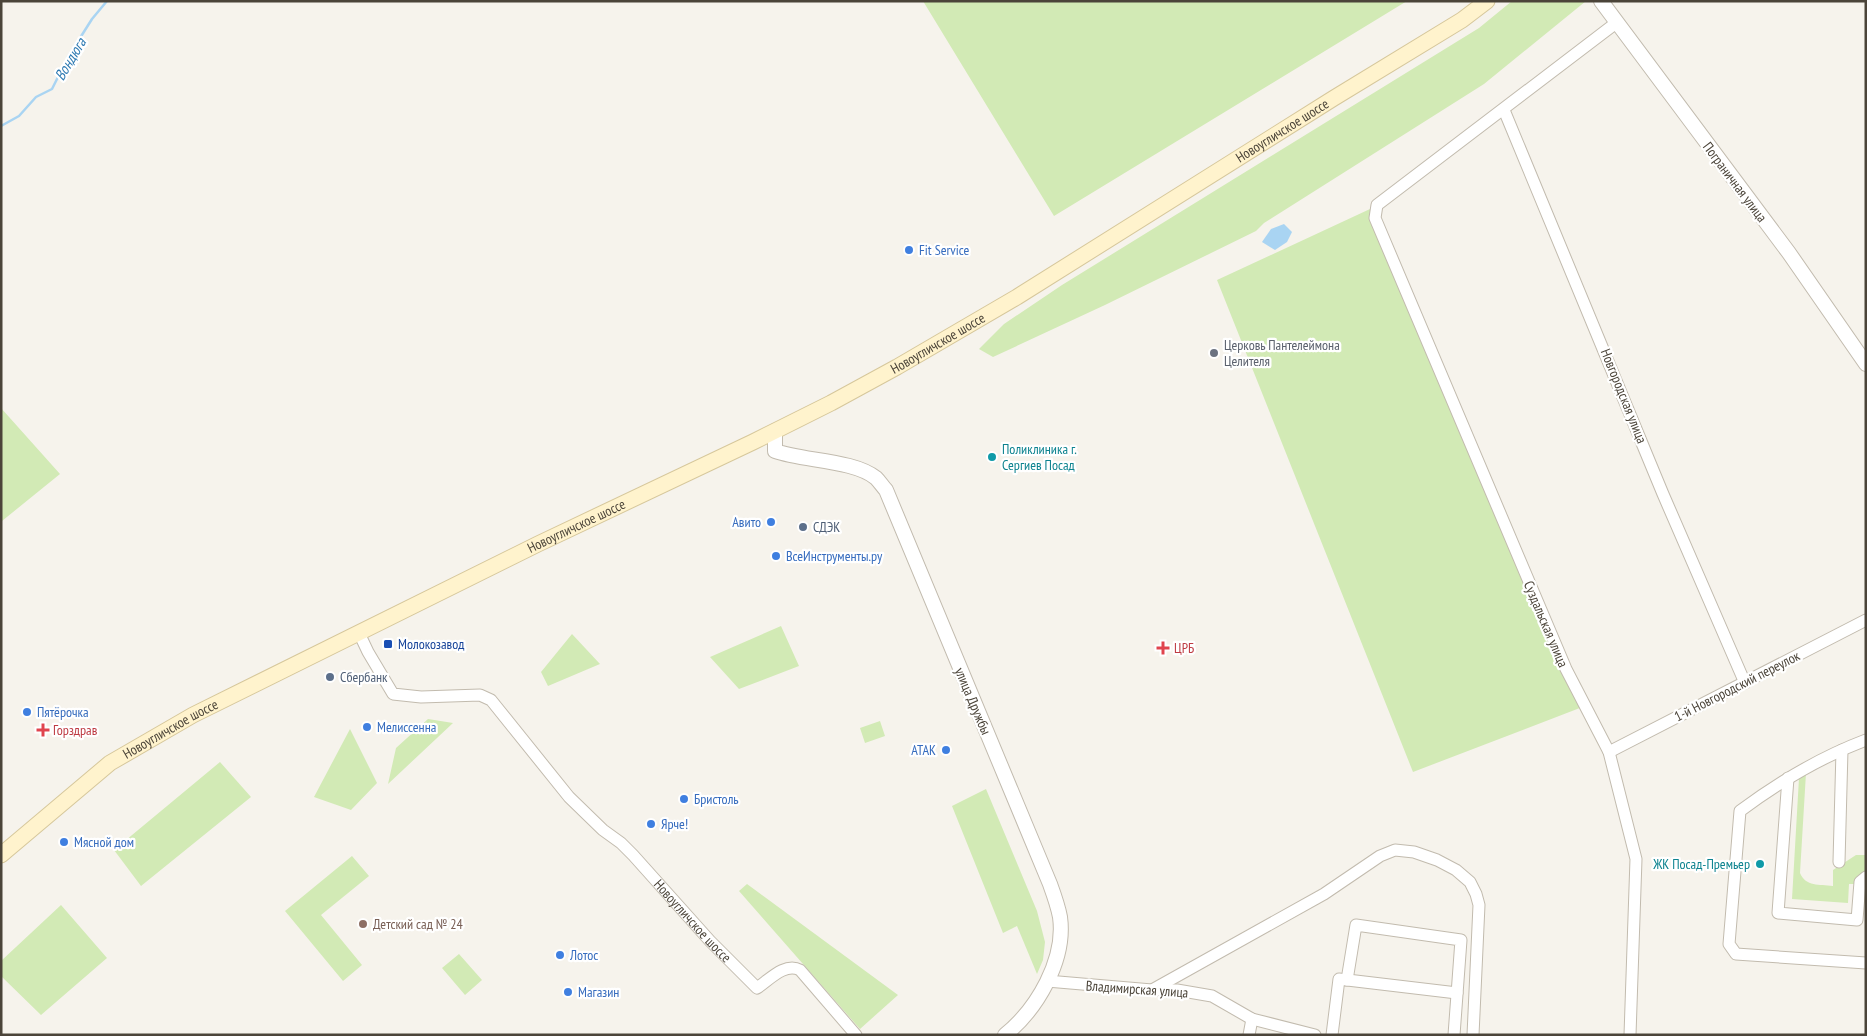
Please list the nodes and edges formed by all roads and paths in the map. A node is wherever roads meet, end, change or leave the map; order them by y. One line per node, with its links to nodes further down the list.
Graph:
1 (1487, 1): 6 (main road, Новоугличское шоссе)
2 (1601, 1): 3 (street, Пограничная улица)
3 (1616, 23): 4 (street); 5 (street, Пограничная улица)
4 (1504, 110): 11 (street, Новгородская улица); 14 (street, Суздальская улица)
5 (1866, 364)
6 (775, 431): 7 (main road, Новоугличское шоссе); 8 (street)
7 (752, 442): 8 (street, улица Дружбы); 10 (main road, Новоугличское шоссе)
8 (775, 451): 21 (street, улица Дружбы)
9 (1866, 620): 11 (street, 1-й Новгородский переулок)
10 (360, 633): 16 (main road, Новоугличское шоссе); 26 (street, Новоугличское шоссе)
11 (1745, 683): 14 (street, 1-й Новгородский переулок)
12 (1866, 740): 13 (street)
13 (1842, 750): 15 (street); 17 (street)
14 (1609, 752): 32 (street, Суздальская улица)
15 (1788, 778): 18 (street); 19 (street)
16 (1, 855)
17 (1839, 862)
18 (1866, 877)
19 (1866, 963)
20 (1347, 980): 23 (street); 23 (street); 29 (street)
21 (1047, 981): 22 (street, Владимирская улица); 27 (street, улица Дружбы)
22 (1152, 990): 24 (street, Владимирская улица); 31 (street)
23 (1457, 993): 30 (street)
24 (1252, 1019): 25 (street, Владимирская улица); 28 (street)
25 (1311, 1034)
26 (856, 1035)
27 (1005, 1035)
28 (1249, 1035)
29 (1332, 1035)
30 (1454, 1035)
31 (1473, 1035)
32 (1630, 1035)

